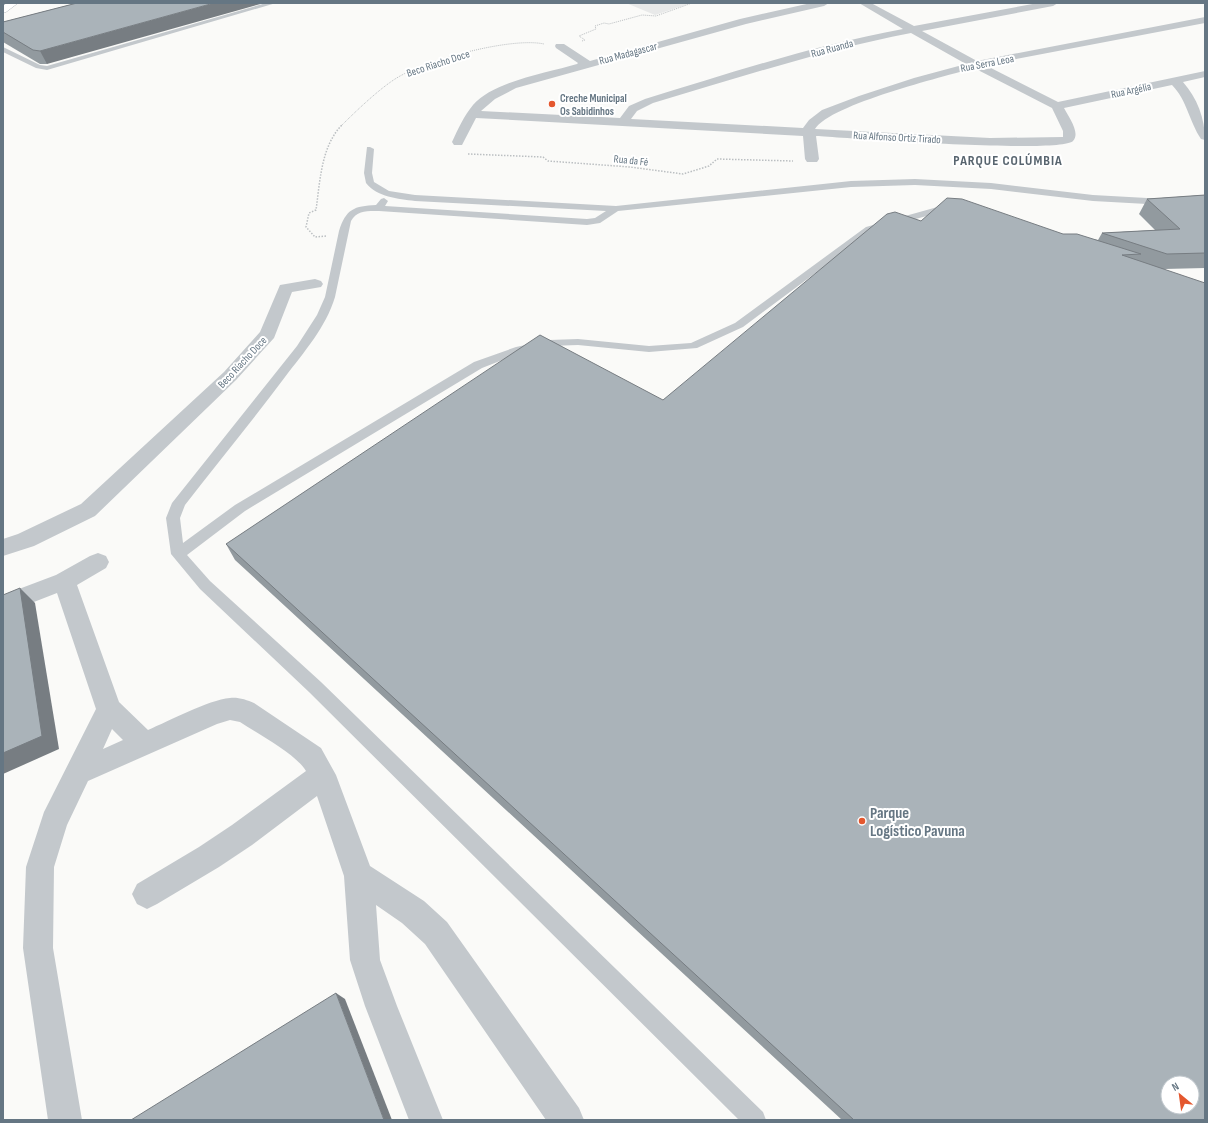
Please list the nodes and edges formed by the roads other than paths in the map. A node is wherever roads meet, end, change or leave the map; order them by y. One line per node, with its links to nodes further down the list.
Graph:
1 (13, 3): 7 (street)
2 (273, 3): 12 (lane)
3 (824, 3): 14 (street, Rua Madagascar)
4 (876, 3): 9 (street)
5 (1053, 3): 9 (street, Rua Ruanda)
6 (859, 5): 9 (street); 10 (street)
7 (3, 10)
8 (1205, 20): 13 (street, Rua Serra Leoa)
9 (916, 28): 10 (street, Rua Ruanda); 13 (street)
10 (897, 31): 15 (street); 20 (street, Rua Ruanda)
11 (560, 46): 14 (street)
12 (3, 49)
13 (981, 63): 15 (street, Rua Serra Leoa); 18 (street)
14 (585, 65): 19 (street, Rua Madagascar)
15 (962, 68): 21 (street, Rua Serra Leoa)
16 (1205, 74): 17 (street, Rua Argélia)
17 (1175, 81): 18 (street, Rua Argélia); 22 (street)
18 (1057, 106): 21 (street, Rua Alfonso Ortiz Tirado)
19 (472, 114): 20 (street, Rua Alfonso Ortiz Tirado); 23 (street, Rua Madagascar)
20 (624, 123): 21 (street, Rua Alfonso Ortiz Tirado)
21 (810, 133): 25 (street)
22 (1205, 136)
23 (458, 142)
24 (370, 150): 26 (lane)
25 (812, 159)
26 (390, 194): 28 (lane); 29 (lane)
27 (1177, 203): 29 (lane)
28 (379, 208): 29 (lane); 33 (lane)
29 (616, 209)
30 (961, 211): 33 (lane)
31 (315, 284): 32 (street, Beco Riacho Doce)
32 (3, 548)
33 (178, 554): 46 (lane)
34 (98, 562): 35 (street)
35 (64, 581): 36 (street); 37 (street)
36 (3, 605)
37 (109, 710): 38 (street); 39 (street)
38 (143, 743): 39 (street); 40 (street)
39 (79, 772): 43 (street)
40 (323, 774): 41 (street); 42 (street)
41 (359, 876): 44 (street); 45 (street)
42 (147, 894)
43 (65, 1120)
44 (426, 1120)
45 (567, 1120)
46 (755, 1120)

